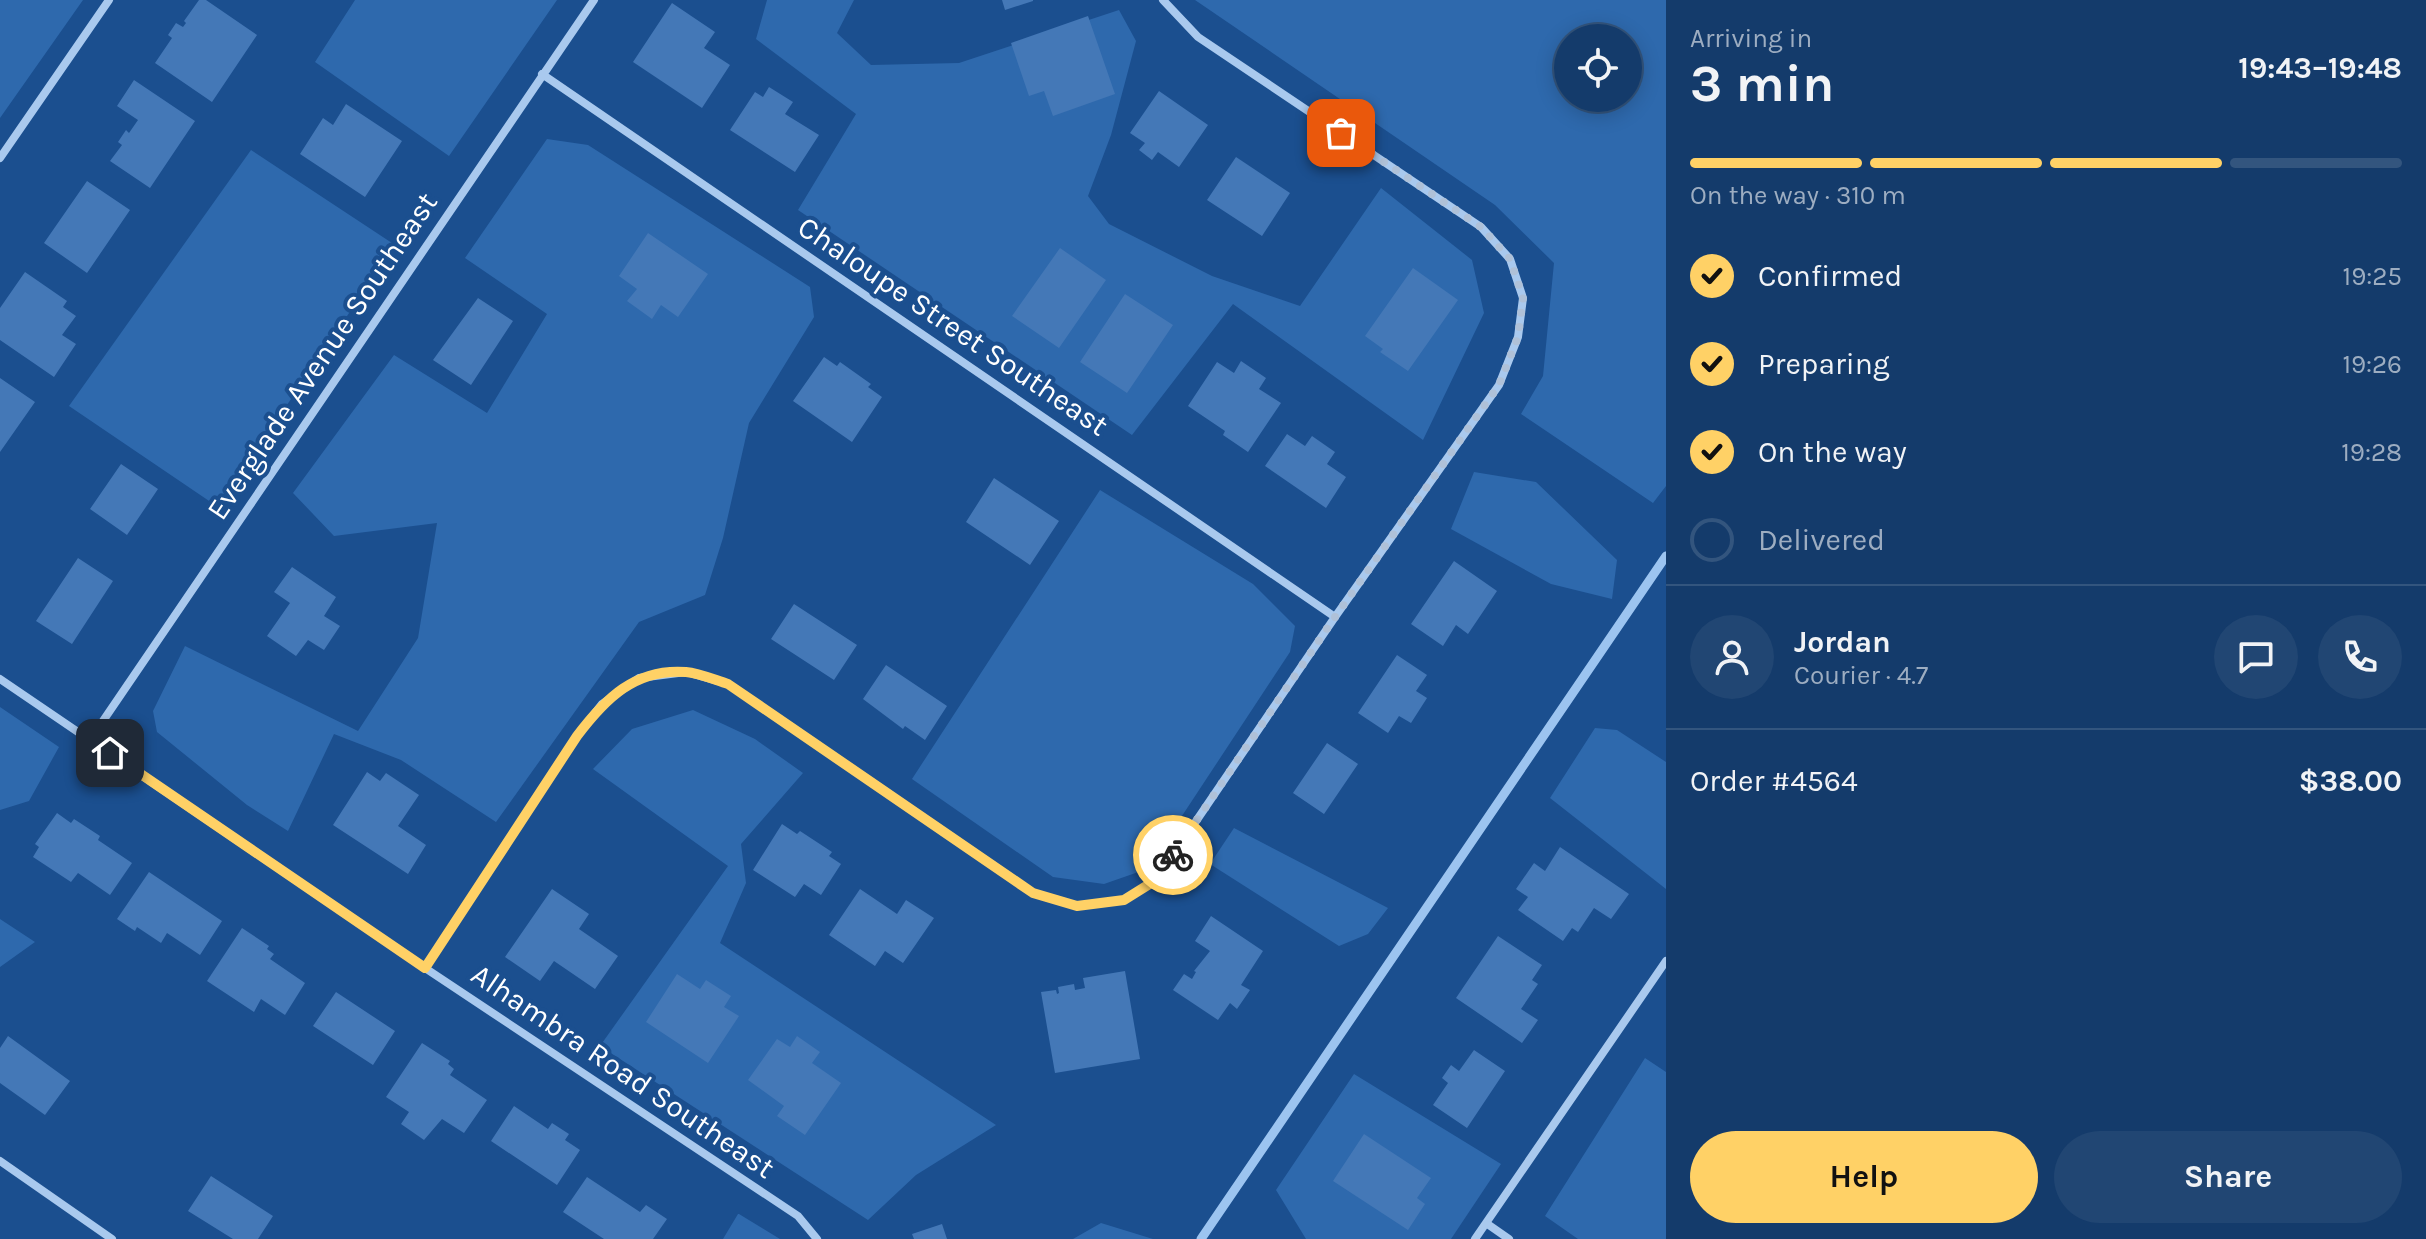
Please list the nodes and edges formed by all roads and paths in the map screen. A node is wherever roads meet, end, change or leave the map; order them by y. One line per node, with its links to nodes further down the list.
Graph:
1 (109, 0): 5 (street)
2 (594, 0): 4 (street, Everglade Avenue Southeast)
3 (1163, 0): 6 (street)
4 (542, 74): 6 (street, Chaloupe Street Southeast); 8 (street, Everglade Avenue Southeast)
5 (0, 158)
6 (1335, 617): 10 (street)
7 (0, 679): 8 (street, Alhambra Road Southeast)
8 (90, 740): 10 (street, Alhambra Road Southeast)
9 (1666, 961): 12 (street)
10 (425, 968): 14 (street, Alhambra Road Southeast)
11 (0, 1161): 13 (street)
12 (1486, 1223): 15 (street); 16 (street)
13 (112, 1239)
14 (817, 1239)
15 (1475, 1239)
16 (1509, 1239)

